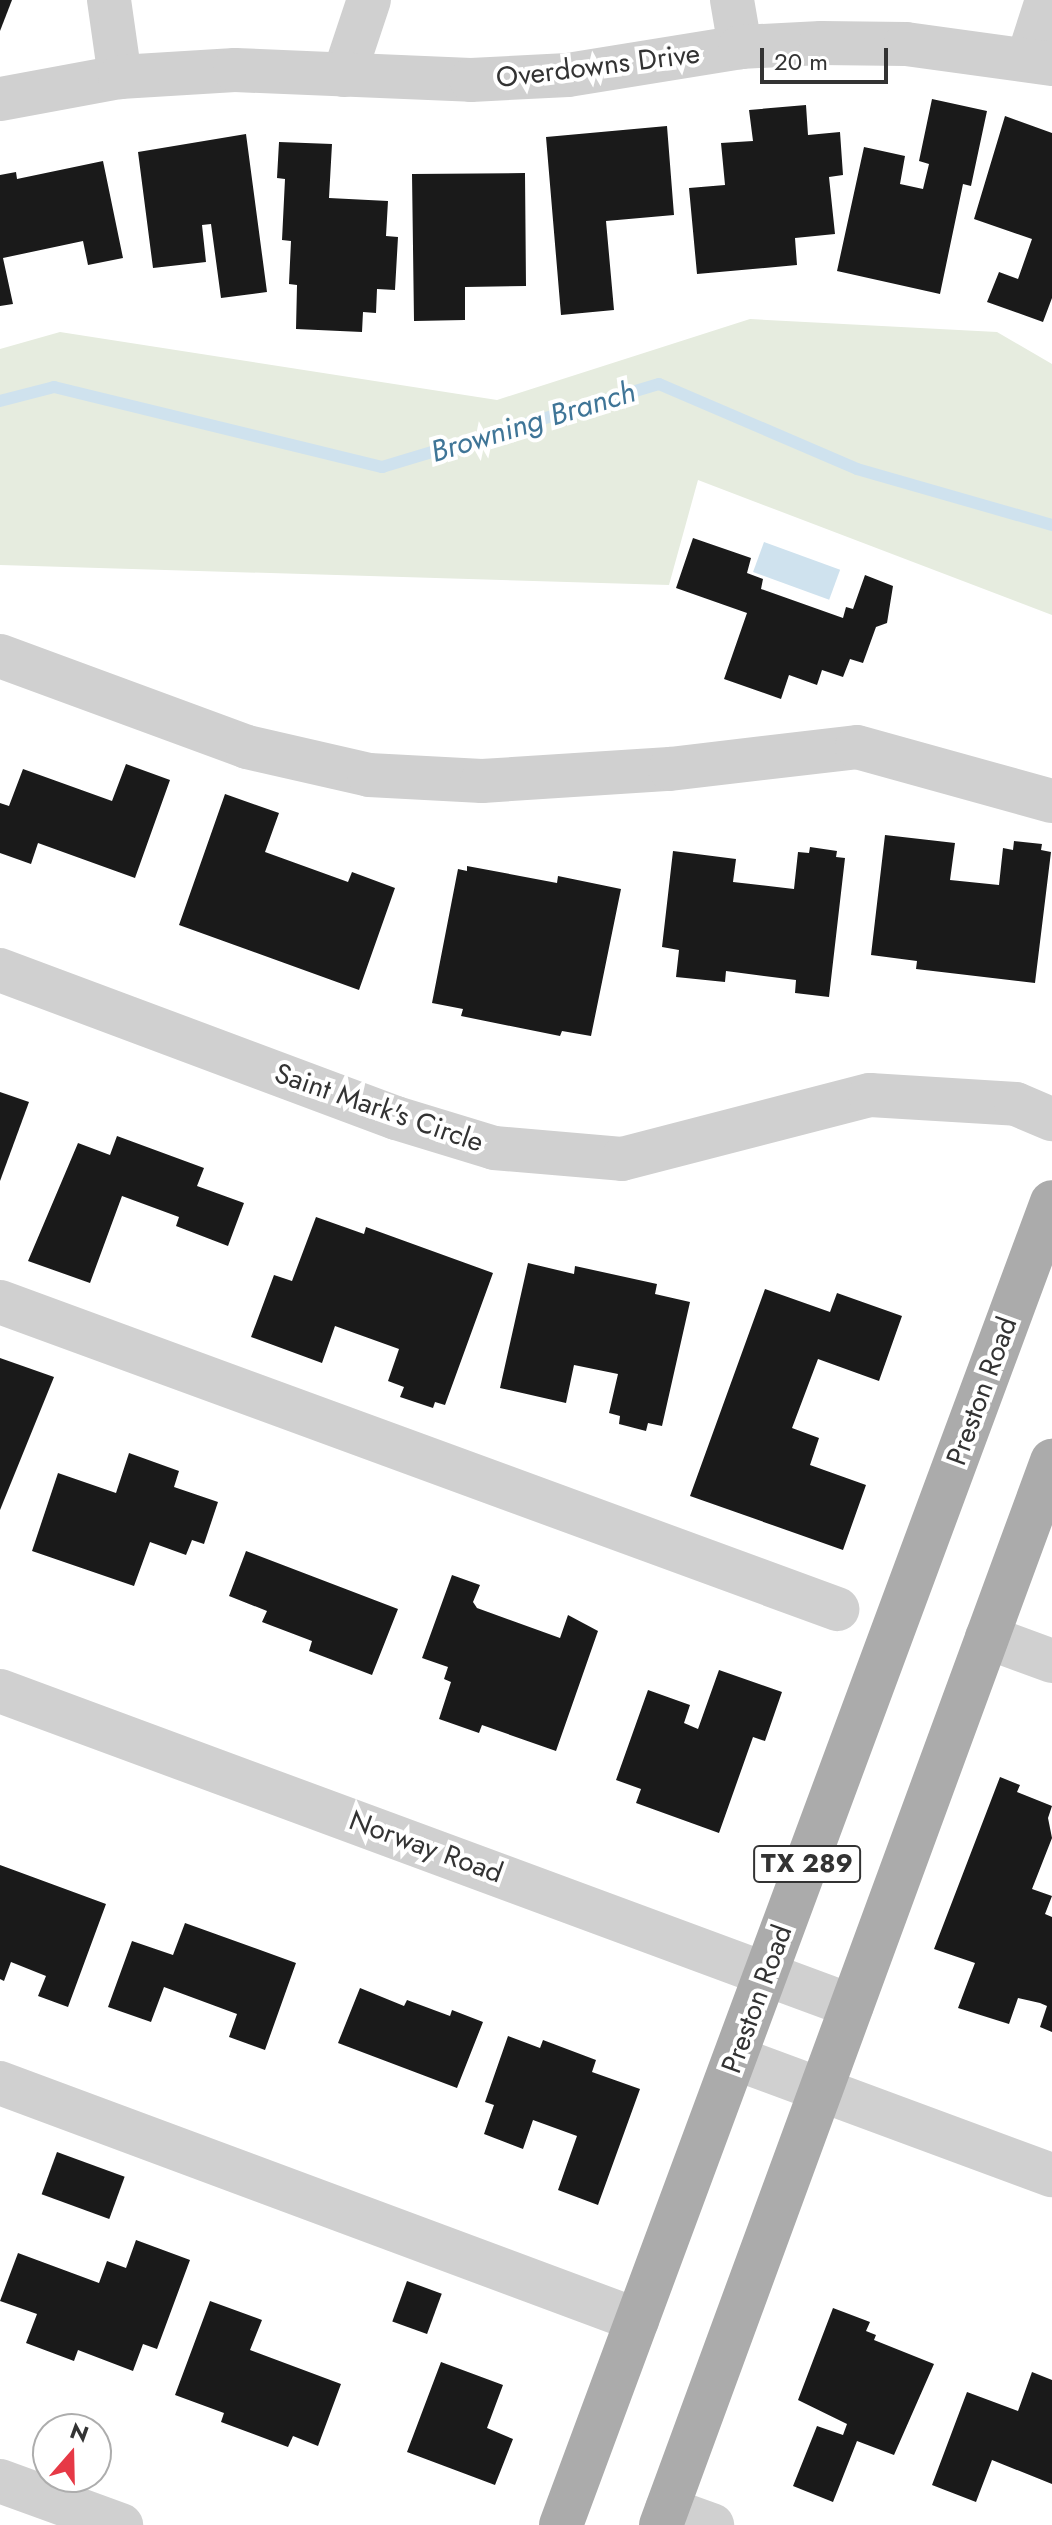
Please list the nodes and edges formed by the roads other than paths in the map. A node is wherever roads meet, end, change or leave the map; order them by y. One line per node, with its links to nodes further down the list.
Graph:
1 (109, 0): 8 (street)
2 (369, 0): 7 (street)
3 (732, 0): 5 (street)
4 (1047, 0): 6 (street)
5 (740, 47): 6 (street, Overdowns Drive); 7 (street, Overdowns Drive)
6 (1040, 62)
7 (344, 75): 8 (street, Overdowns Drive)
8 (120, 77): 9 (street, Overdowns Drive)
9 (0, 99)
10 (0, 656): 11 (street)
11 (1052, 801)
12 (0, 970): 13 (street, Saint Mark's Circle)
13 (1052, 1119)
14 (1052, 1202): 21 (main road, Preston Road / TX 289)
15 (0, 1302): 17 (street)
16 (1052, 1461): 18 (main road, TX 289)
17 (837, 1609)
18 (987, 1637): 19 (street); 22 (main road, TX 289)
19 (1052, 1661)
20 (0, 1691): 21 (street, Norway Road)
21 (766, 1973): 22 (street, Norway Road); 23 (main road, Preston Road / TX 289)
22 (852, 2006): 25 (main road, TX 289)
23 (735, 2058): 25 (street); 27 (main road, Preston Road / TX 289)
24 (0, 2083): 27 (street)
25 (821, 2090): 26 (street); 29 (main road, TX 289)
26 (1052, 2175)
27 (637, 2320): 31 (main road, Preston Road / TX 289)
28 (0, 2481): 30 (street)
29 (664, 2517): 32 (street)
30 (121, 2525)
31 (561, 2525)
32 (712, 2525)

